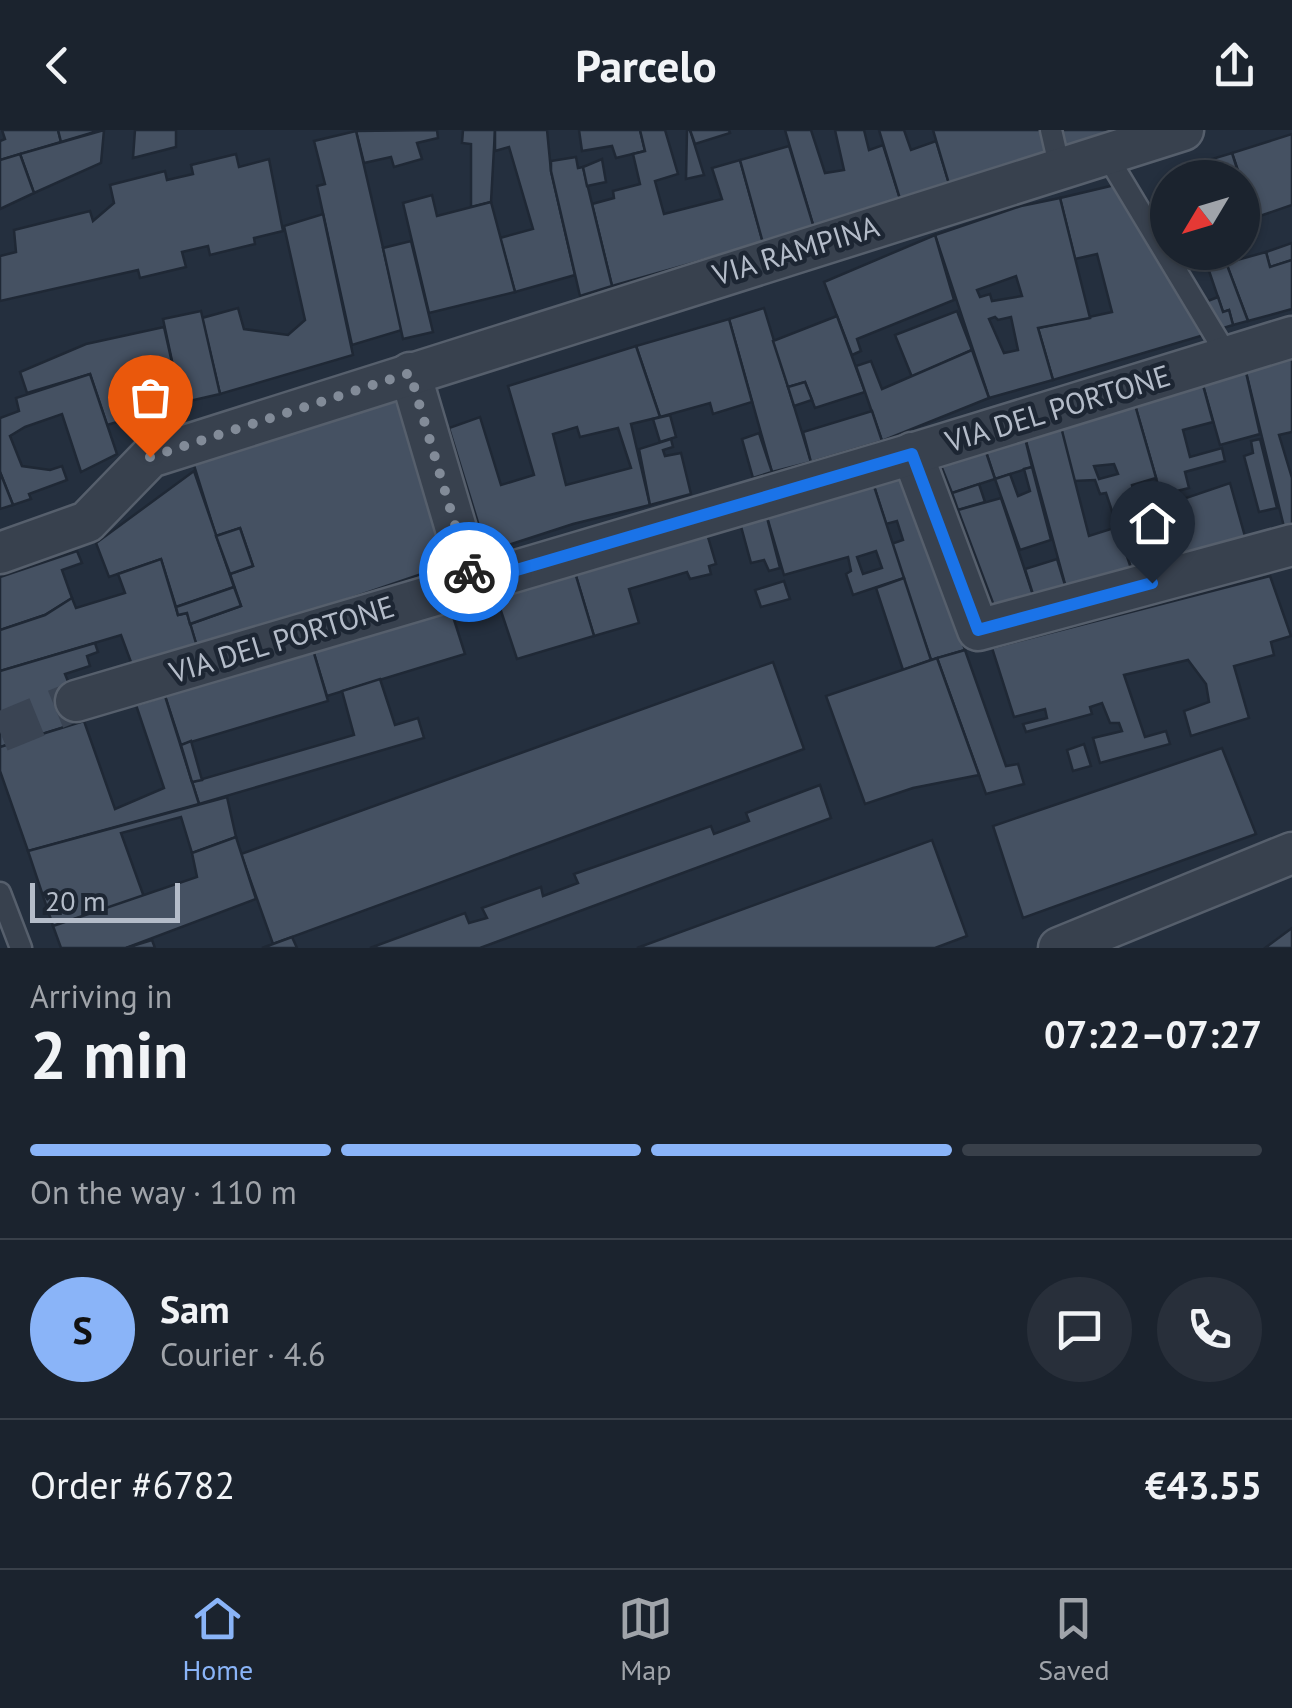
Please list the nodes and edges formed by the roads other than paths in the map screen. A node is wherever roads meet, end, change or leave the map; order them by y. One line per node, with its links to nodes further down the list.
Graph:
1 (1051, 130): 4 (lane)
2 (1183, 130): 3 (street, VIA RAMPINA)
3 (1106, 154): 4 (street, VIA RAMPINA); 6 (lane)
4 (1060, 169): 7 (street, VIA RAMPINA)
5 (1292, 337): 6 (street, VIA DEL PORTONE)
6 (1228, 357): 8 (street, VIA DEL PORTONE)
7 (410, 373): 10 (street, VIA RAMPINA); 11 (street)
8 (912, 454): 9 (street); 11 (street, VIA DEL PORTONE)
9 (1292, 545)
10 (0, 553)
11 (472, 583): 12 (street, VIA DEL PORTONE)
12 (76, 701)
13 (1292, 853): 16 (street)
14 (0, 893): 15 (lane)
15 (21, 948)
16 (1060, 948)

